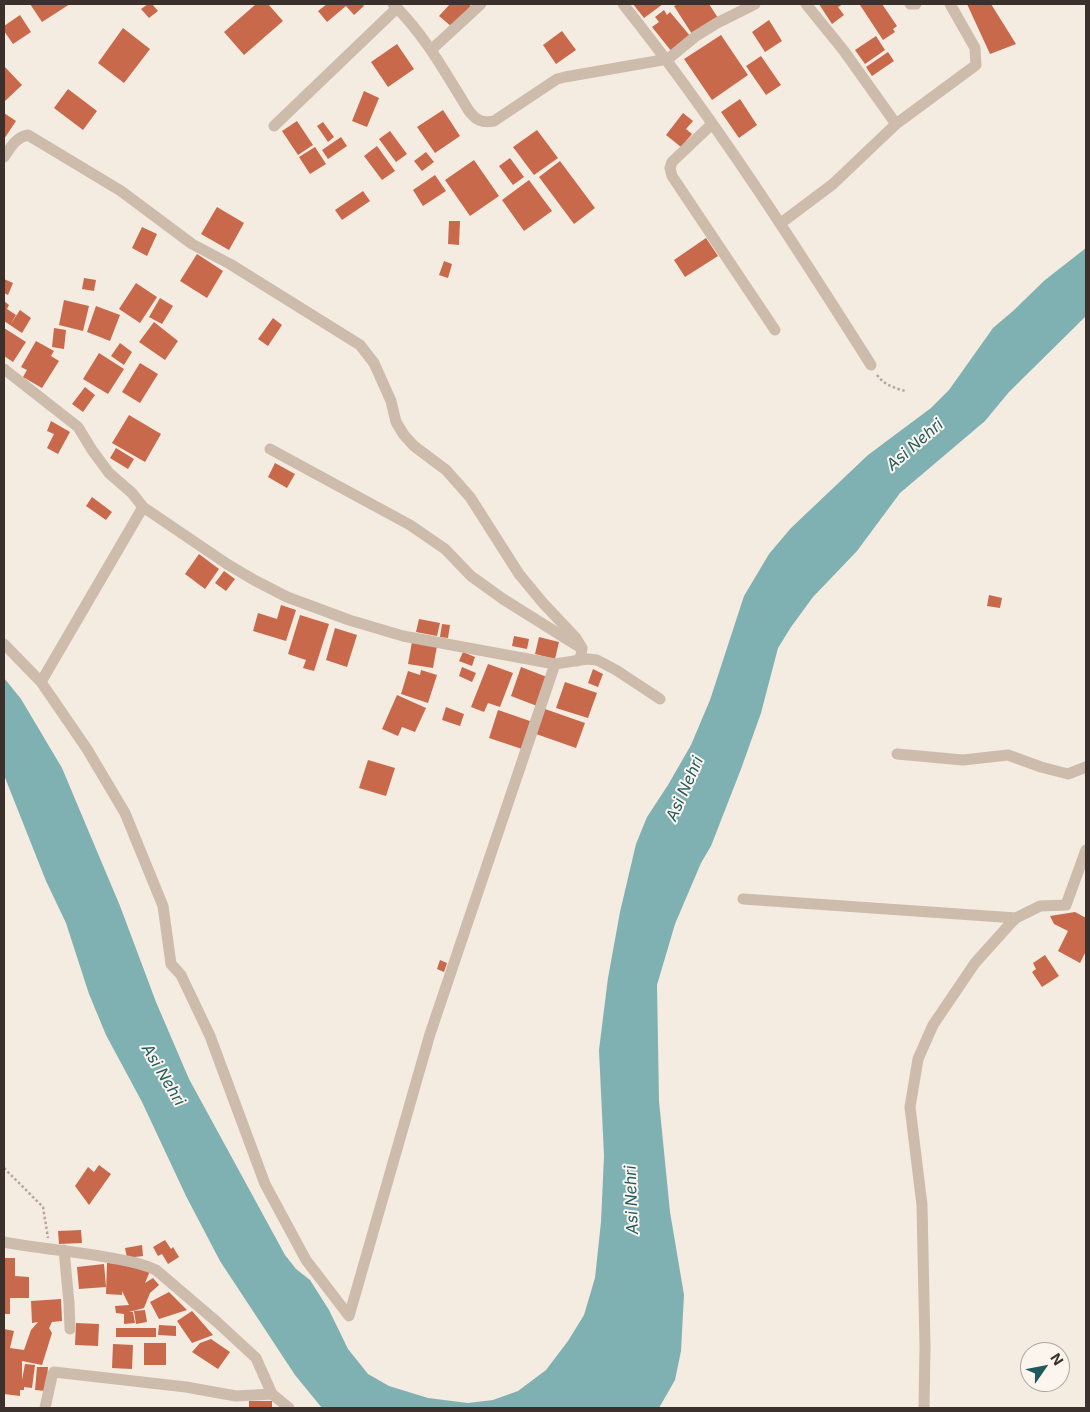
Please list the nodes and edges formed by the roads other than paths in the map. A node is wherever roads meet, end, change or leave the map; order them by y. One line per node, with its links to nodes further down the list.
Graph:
1 (481, 4): 9 (street)
2 (623, 4): 10 (street)
3 (755, 4): 10 (street)
4 (806, 4): 12 (street)
5 (910, 4): 6 (street)
6 (916, 4)
7 (950, 4): 12 (street)
8 (395, 6): 9 (street); 13 (street)
9 (431, 50): 10 (street)
10 (668, 60): 11 (street)
11 (712, 124): 15 (street); 16 (street)
12 (896, 124): 15 (street)
13 (274, 126)
14 (4, 157): 22 (street)
15 (781, 223): 17 (street)
16 (775, 330)
17 (871, 365)
18 (4, 369): 20 (street)
19 (270, 449): 22 (street)
20 (143, 507): 24 (street); 25 (street)
21 (4, 644): 25 (street)
22 (582, 648): 23 (street)
23 (577, 661): 24 (street); 26 (street)
24 (556, 664): 25 (street)
25 (41, 682)
26 (660, 699)
27 (897, 754): 28 (street)
28 (1086, 767)
29 (1086, 850): 31 (street)
30 (743, 899): 31 (street)
31 (1016, 918): 38 (street)
32 (4, 1242): 33 (street)
33 (64, 1250): 34 (street); 35 (street)
34 (70, 1330)
35 (272, 1394): 36 (street); 37 (street)
36 (45, 1408)
37 (289, 1408)
38 (924, 1408)

